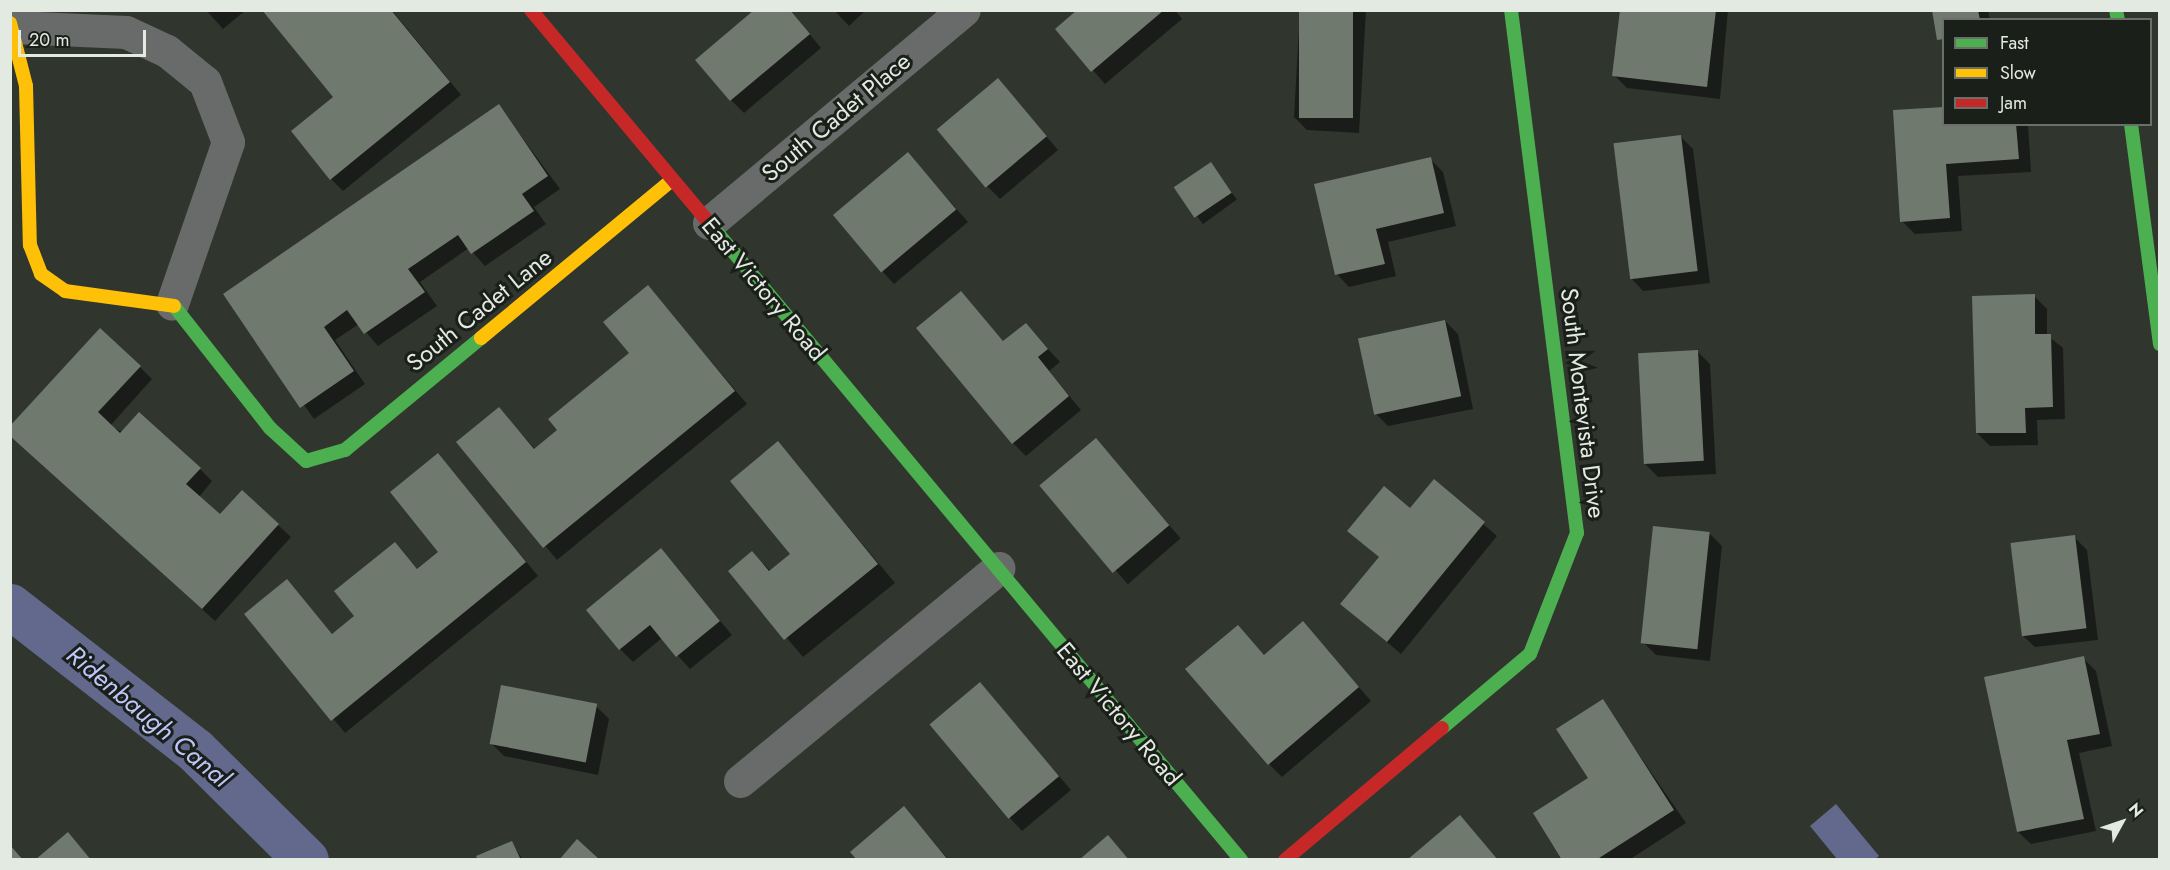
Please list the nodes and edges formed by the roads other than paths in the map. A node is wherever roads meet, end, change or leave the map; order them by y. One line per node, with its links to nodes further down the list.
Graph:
1 (531, 10): 6 (street, East Victory Road)
2 (964, 10): 7 (street, South Cadet Place)
3 (1511, 10): 13 (street, South Montevista Drive)
4 (12, 25): 8 (street); 8 (street)
5 (2131, 126): 9 (street)
6 (672, 180): 7 (street, East Victory Road); 8 (street, South Cadet Lane)
7 (709, 223): 10 (street, East Victory Road)
8 (172, 304)
9 (2160, 344)
10 (998, 568): 11 (street); 12 (street, East Victory Road)
11 (740, 781)
12 (1241, 860)
13 (1284, 860)

